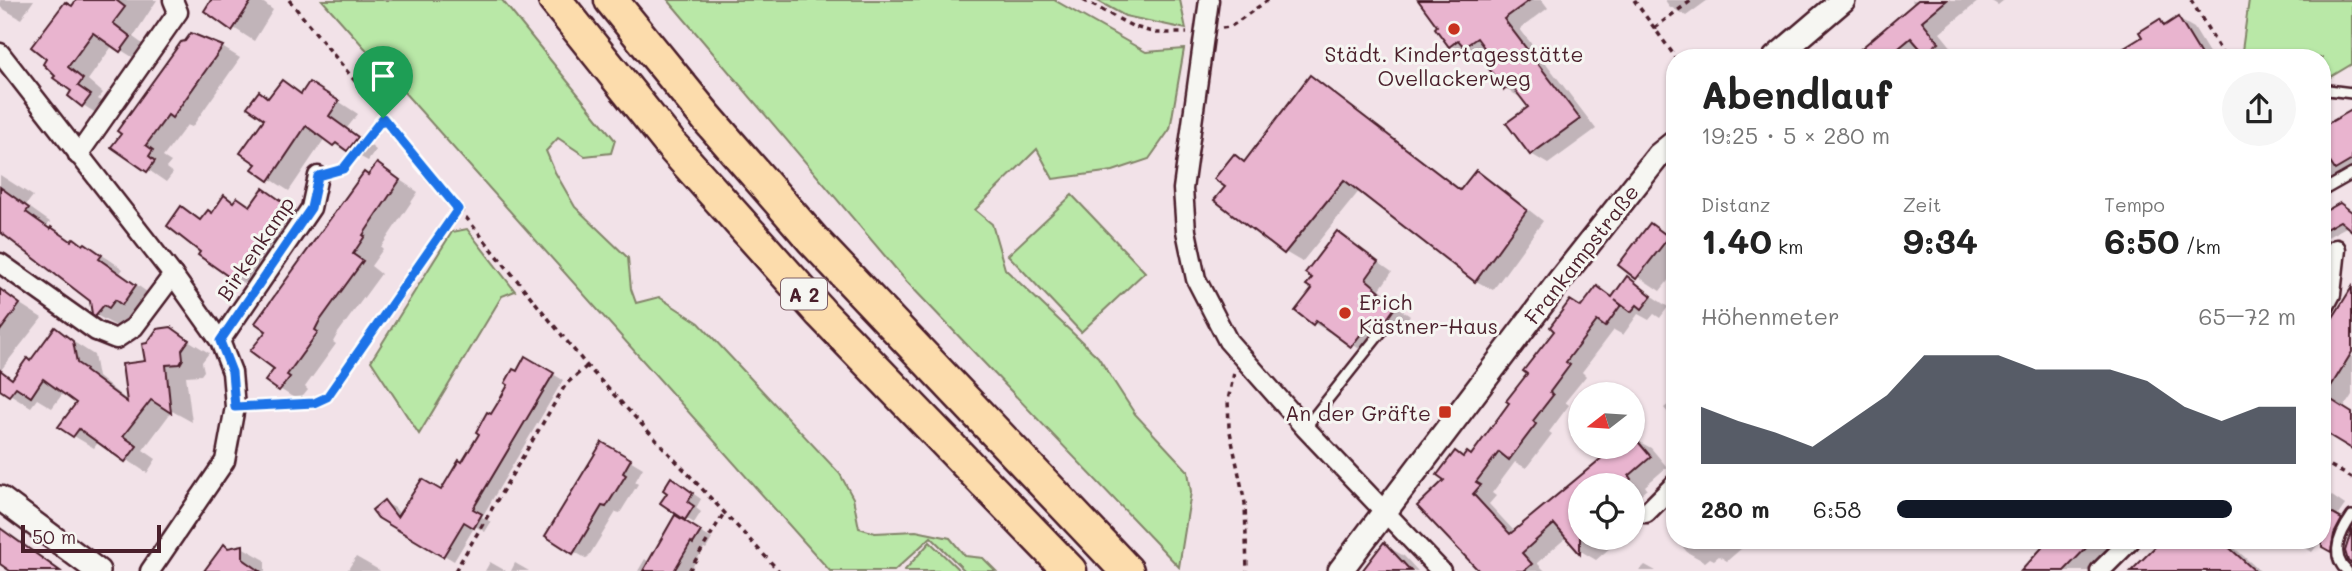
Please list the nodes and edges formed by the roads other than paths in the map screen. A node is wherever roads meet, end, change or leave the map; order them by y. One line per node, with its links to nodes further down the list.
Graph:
1 (173, 0): 11 (street)
2 (555, 0): 30 (highway, A 2)
3 (611, 0): 31 (highway, A 2)
4 (1209, 0): 21 (street)
5 (1843, 0): 6 (street)
6 (1786, 49)
7 (0, 53): 11 (street, Birkenkamp)
8 (2331, 90): 9 (lane)
9 (2352, 93)
10 (1666, 149): 24 (street, Frankampstraße)
11 (78, 155): 17 (street, Birkenkamp)
12 (2352, 174): 14 (lane)
13 (318, 176): 20 (street, Birkenkamp)
14 (2331, 186)
15 (2336, 249): 18 (street)
16 (0, 262): 17 (street)
17 (173, 275): 20 (street, Birkenkamp)
18 (2331, 296)
19 (1386, 326): 21 (lane)
20 (220, 341): 29 (street, Birkenkamp)
21 (1306, 428): 24 (street)
22 (1666, 493): 25 (street)
23 (0, 498): 28 (street)
24 (1384, 512): 32 (street, Frankampstraße); 33 (street)
25 (1646, 513)
26 (2352, 516): 35 (lane)
27 (2122, 549): 34 (street)
28 (98, 571)
29 (150, 571)
30 (1070, 571)
31 (1127, 571)
32 (1340, 571)
33 (1441, 571)
34 (2100, 571)
35 (2347, 571)

